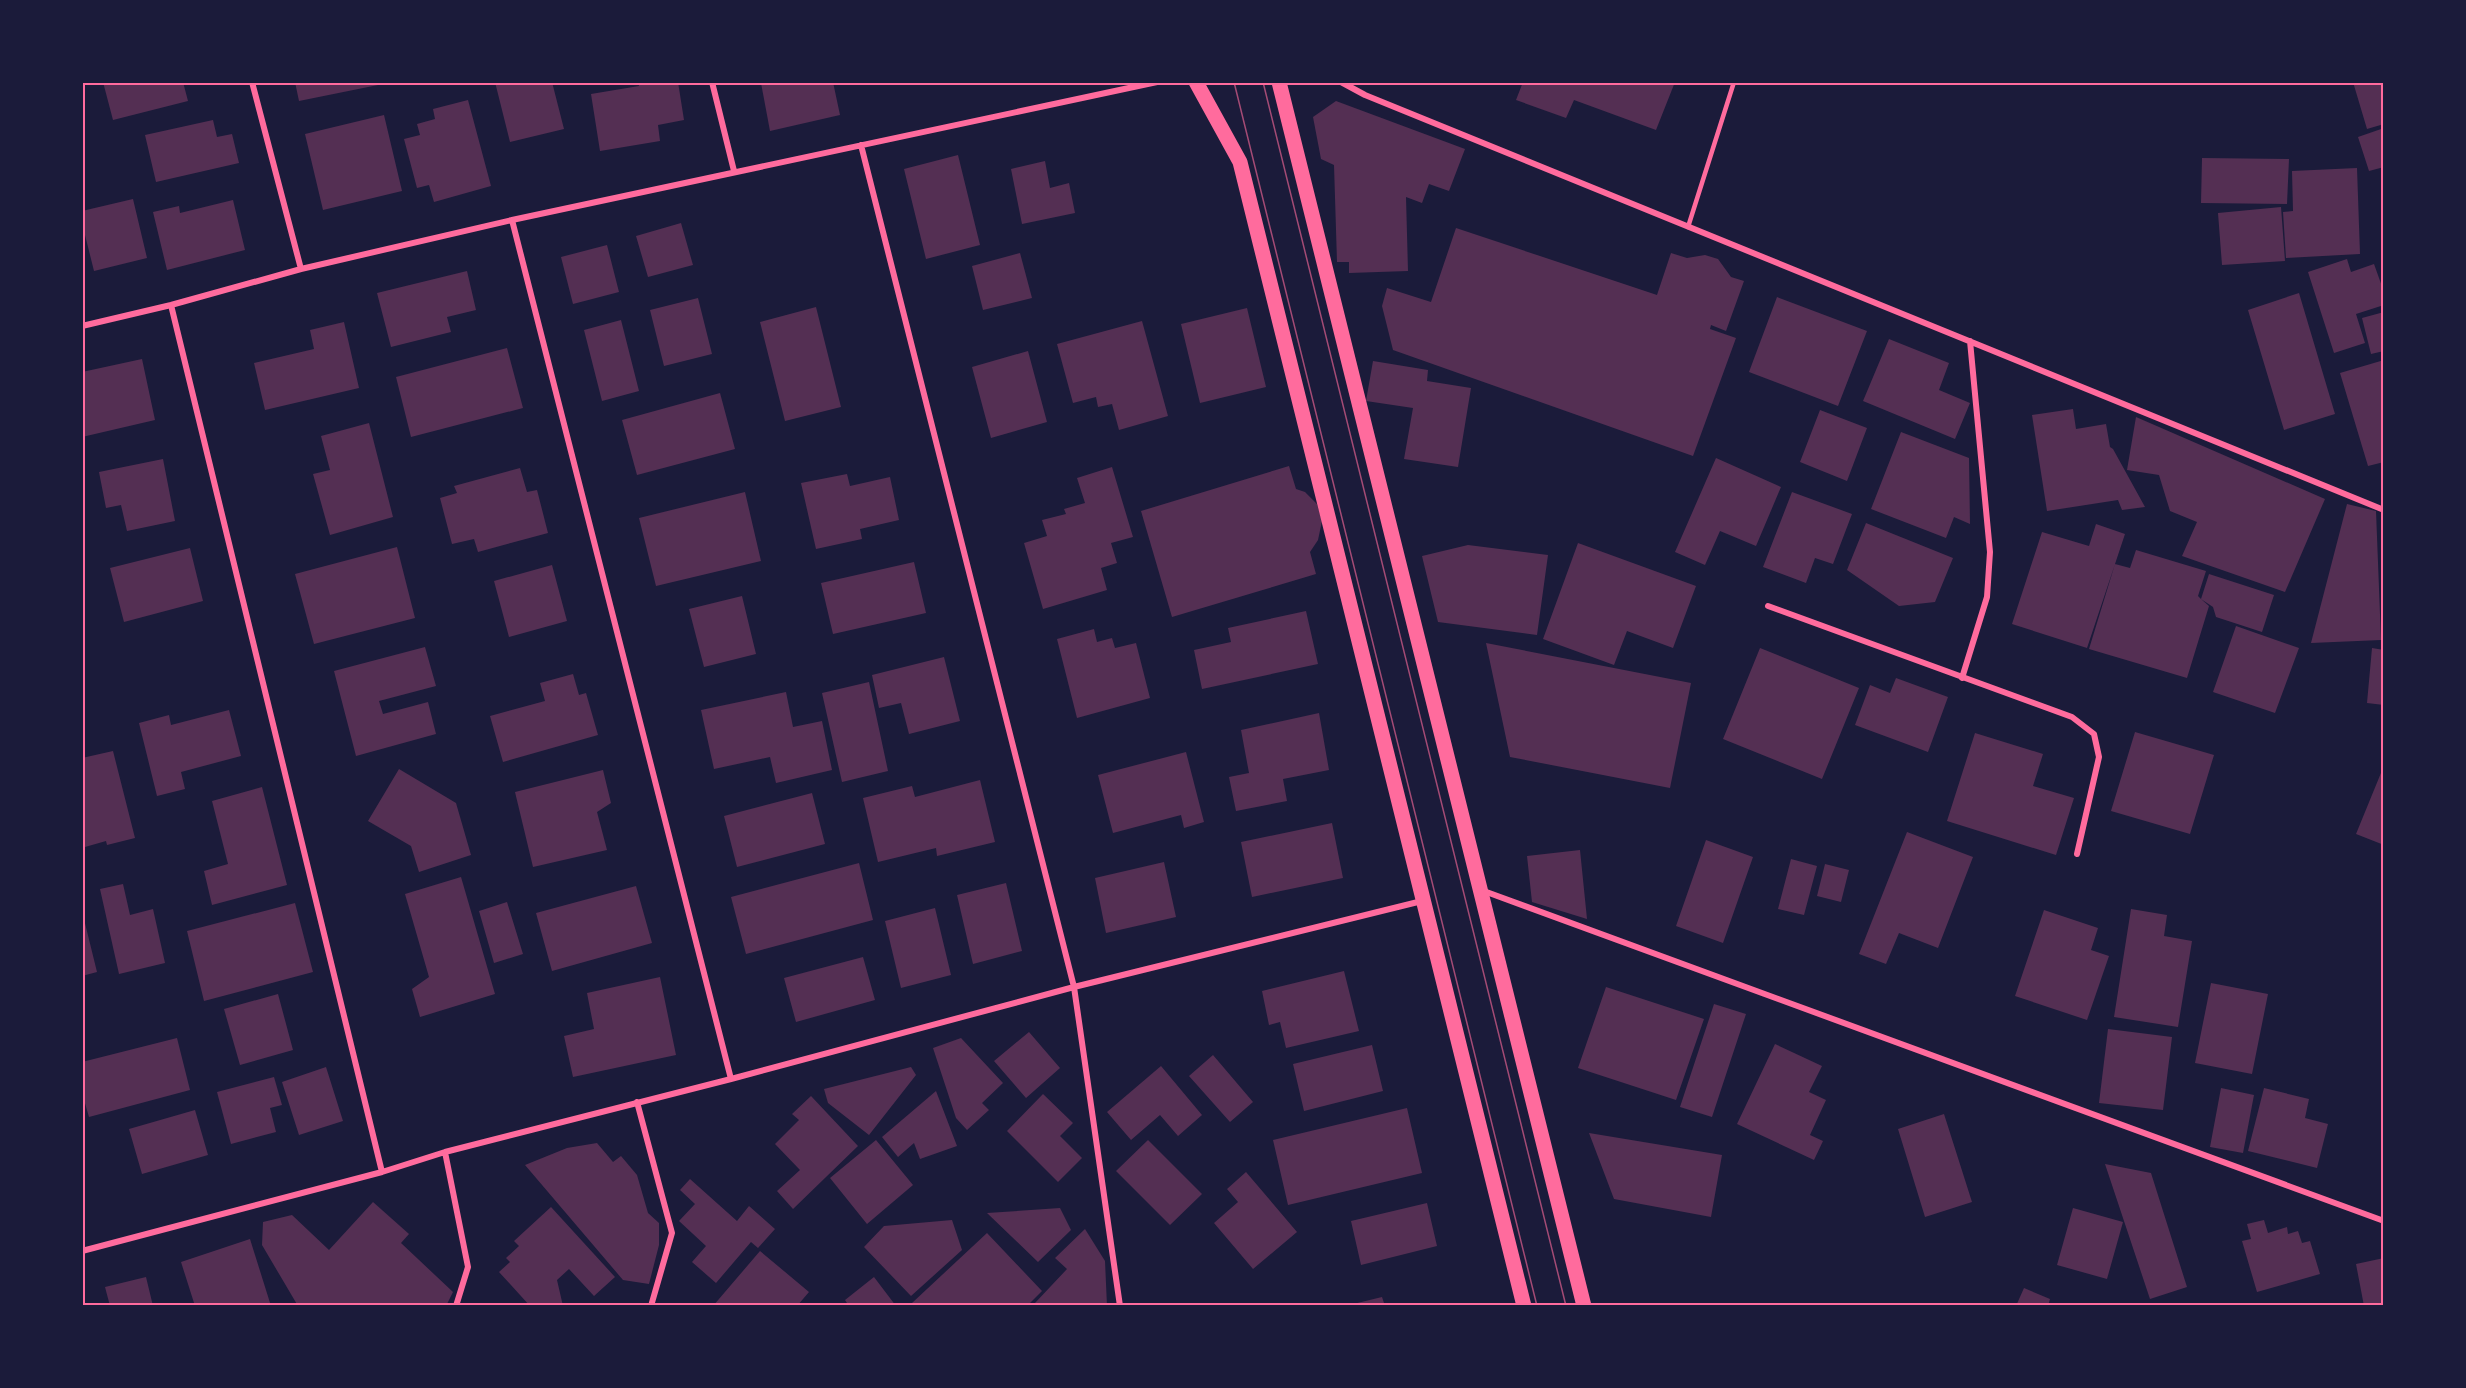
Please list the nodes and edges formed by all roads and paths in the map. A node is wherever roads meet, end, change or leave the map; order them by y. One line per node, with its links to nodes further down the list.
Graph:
1 (252, 82): 12 (street)
2 (712, 82): 9 (street)
3 (1157, 82): 8 (street)
4 (1196, 82): 21 (main road)
5 (1279, 82): 20 (main road)
6 (1341, 82): 11 (street)
7 (1734, 82): 11 (lane)
8 (861, 144): 9 (street); 22 (street)
9 (734, 171): 10 (street)
10 (512, 220): 12 (street); 23 (street)
11 (1688, 226): 15 (street)
12 (301, 269): 13 (street)
13 (171, 305): 14 (street); 26 (street)
14 (82, 326)
15 (1970, 341): 16 (street); 18 (street)
16 (2384, 510)
17 (1768, 606): 18 (street)
18 (1962, 678): 19 (street)
19 (2077, 854)
20 (1481, 890): 27 (street); 33 (main road)
21 (1423, 901): 22 (street); 32 (main road)
22 (1074, 987): 23 (street); 31 (street)
23 (731, 1079): 24 (street)
24 (637, 1102): 25 (street); 30 (street)
25 (445, 1152): 26 (street); 29 (street)
26 (382, 1172): 28 (street)
27 (2384, 1221)
28 (82, 1251)
29 (456, 1305)
30 (651, 1305)
31 (1120, 1305)
32 (1524, 1305)
33 (1584, 1305)

